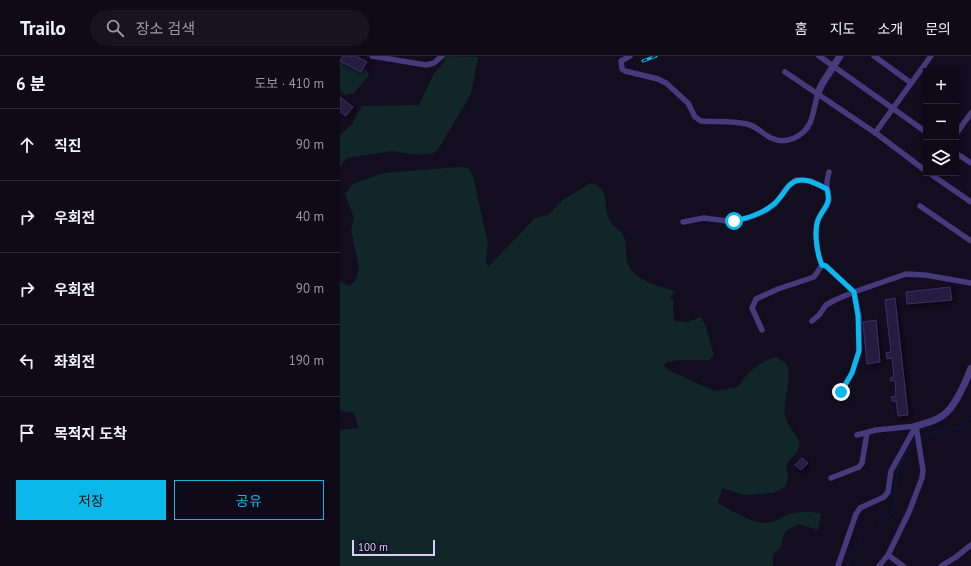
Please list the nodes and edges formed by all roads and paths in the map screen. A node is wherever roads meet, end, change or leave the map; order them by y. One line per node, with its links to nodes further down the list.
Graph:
1 (372, 56): 2 (street)
2 (442, 56)
3 (630, 56): 11 (street)
4 (819, 56): 8 (street)
5 (840, 56): 8 (street)
6 (874, 56): 10 (street)
7 (931, 56): 10 (street)
8 (833, 66): 11 (street); 12 (street)
9 (785, 72): 11 (street)
10 (911, 83): 12 (street)
11 (818, 93): 16 (street)
12 (893, 108): 14 (street); 16 (street)
13 (971, 112): 15 (street)
14 (923, 130)
15 (959, 130)
16 (875, 133): 19 (street)
17 (959, 155): 18 (street)
18 (971, 163)
19 (923, 169)
20 (829, 172): 22 (street)
21 (933, 176): 23 (street)
22 (827, 189): 25 (street); 27 (street)
23 (971, 202)
24 (920, 206): 26 (street)
25 (683, 222)
26 (971, 242)
27 (822, 265): 29 (street); 31 (street)
28 (971, 283): 29 (street)
29 (854, 292): 30 (street); 33 (street)
30 (812, 321)
31 (762, 330)
32 (971, 368): 34 (street)
33 (841, 392)
34 (916, 426): 35 (street); 39 (street); 40 (street)
35 (867, 433): 36 (street); 37 (street)
36 (857, 435)
37 (831, 478)
38 (971, 545): 43 (street)
39 (888, 556): 41 (street); 42 (street)
40 (838, 566)
41 (879, 566)
42 (903, 566)
43 (941, 566)

